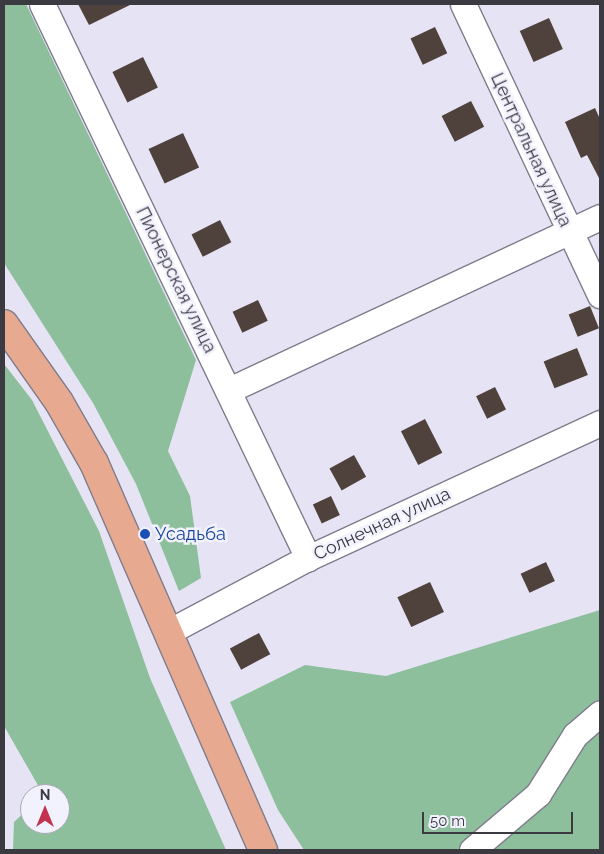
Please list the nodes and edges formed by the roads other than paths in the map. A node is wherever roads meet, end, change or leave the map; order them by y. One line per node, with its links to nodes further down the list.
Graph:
1 (42, 4): 7 (street, Пионерская улица)
2 (463, 4): 4 (street, Центральная улица)
3 (600, 217): 4 (street)
4 (569, 231): 5 (street, Центральная улица); 7 (street)
5 (600, 295)
6 (4, 324): 10 (main road)
7 (229, 390): 9 (street, Пионерская улица)
8 (600, 423): 9 (street, Солнечная улица)
9 (308, 558): 10 (street, Солнечная улица)
10 (168, 632): 12 (main road)
11 (600, 713): 13 (street)
12 (262, 850)
13 (472, 850)

